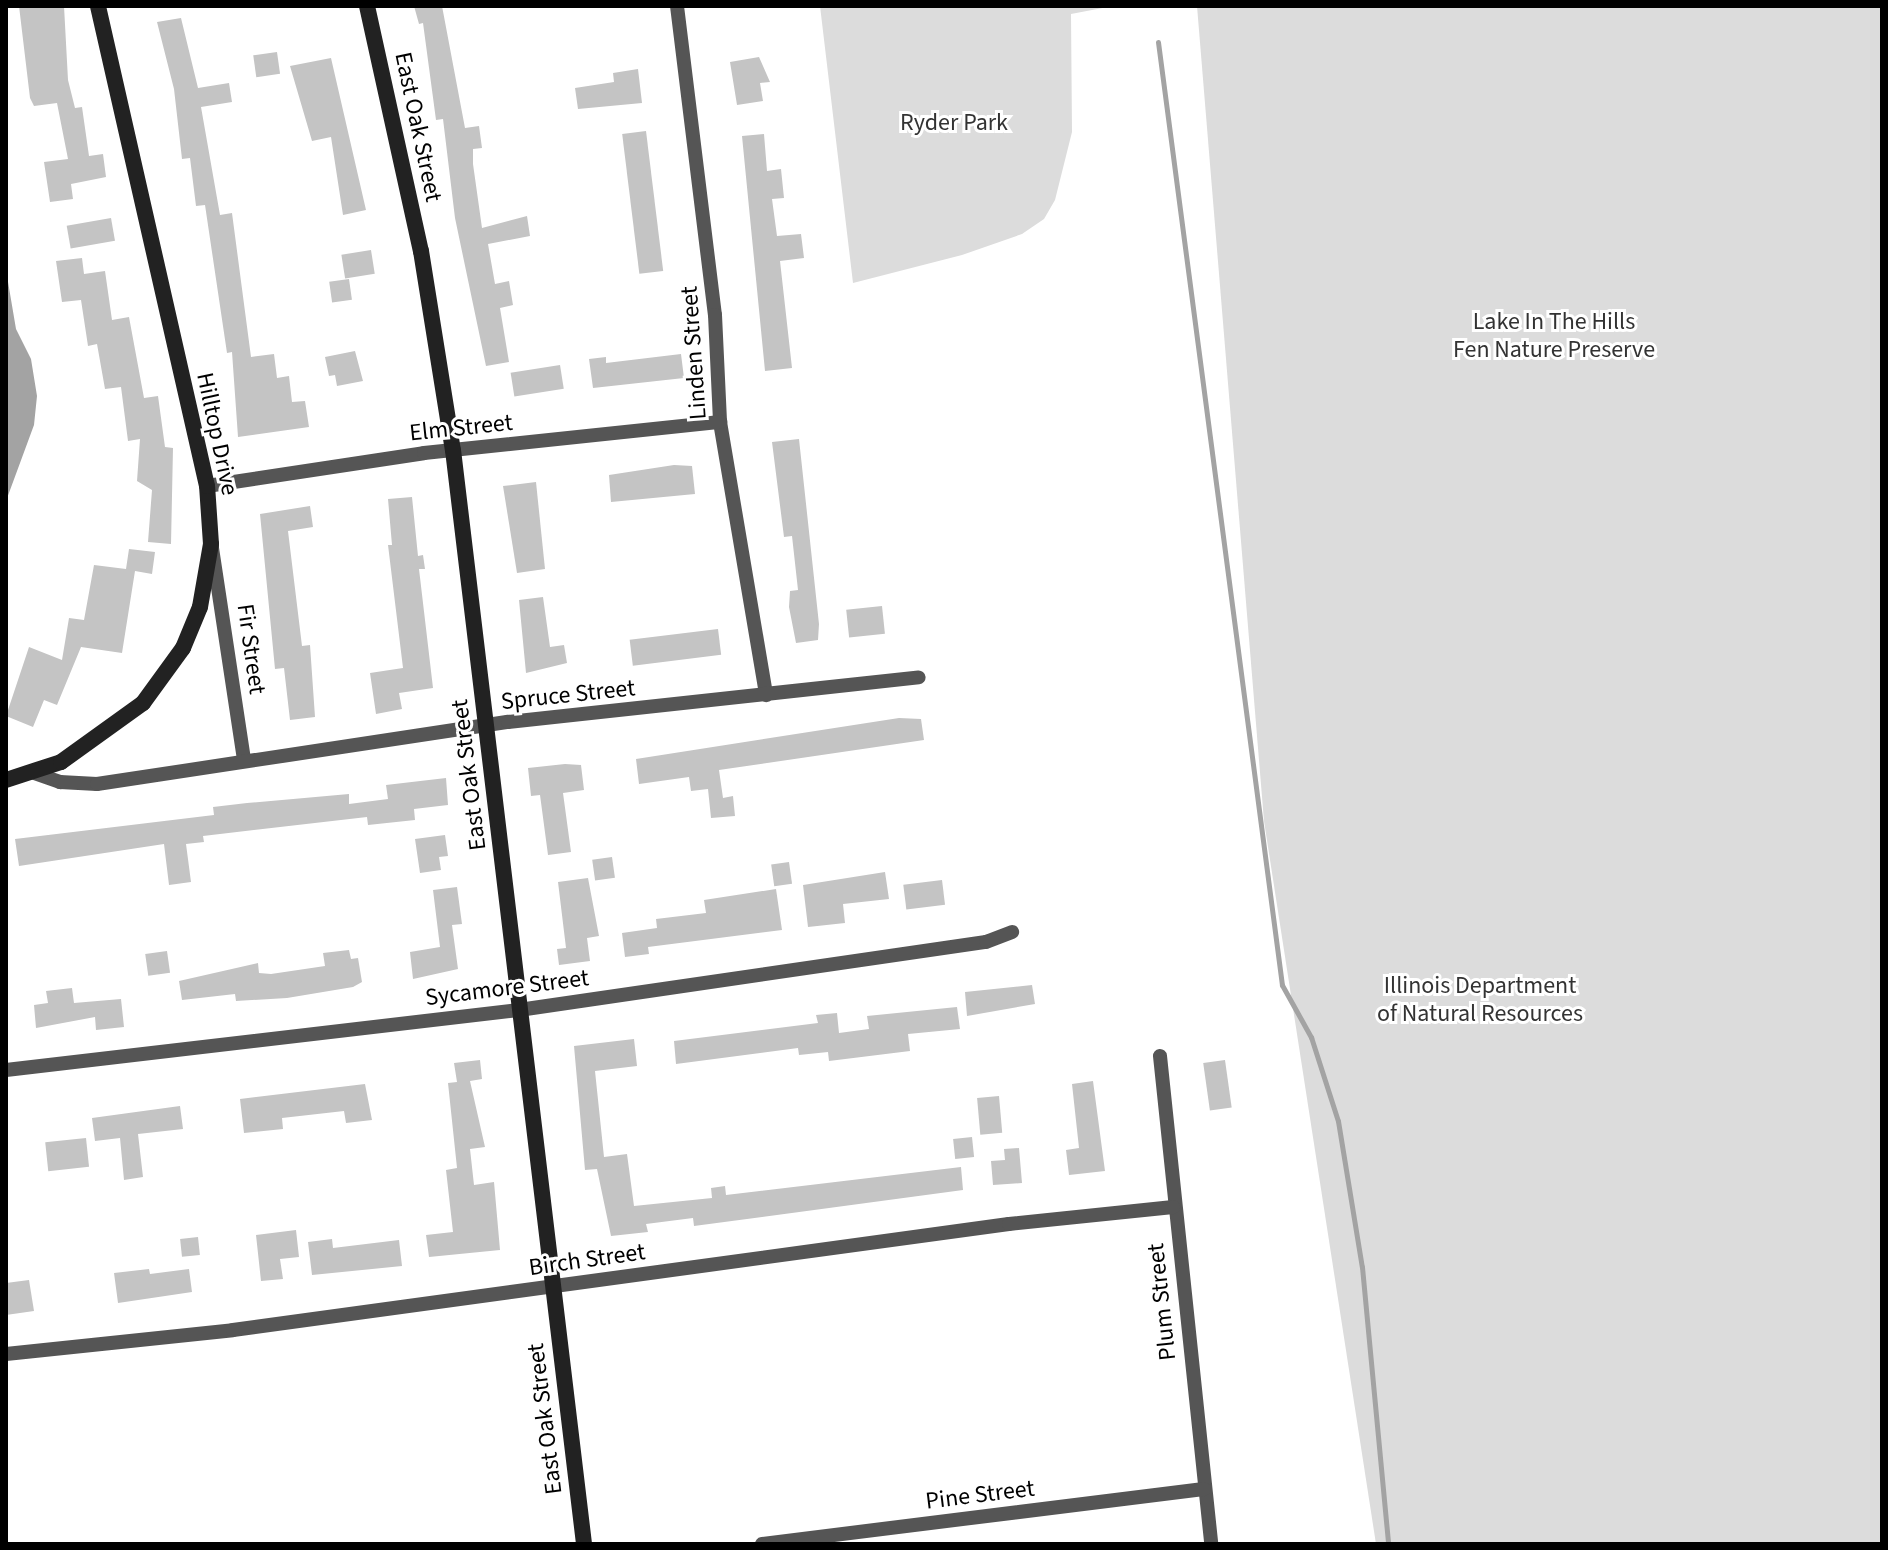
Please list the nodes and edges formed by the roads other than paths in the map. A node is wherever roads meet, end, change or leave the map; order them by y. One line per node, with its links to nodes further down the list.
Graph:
1 (98, 6): 6 (street, Hilltop Drive)
2 (367, 6): 5 (street, East Oak Street)
3 (677, 6): 4 (street, Linden Street)
4 (720, 422): 5 (street, Elm Street); 9 (street, Linden Street)
5 (453, 450): 6 (street, Elm Street); 10 (street, East Oak Street)
6 (207, 486): 7 (street, Hilltop Drive)
7 (211, 544): 11 (street, Fir Street); 12 (street, Hilltop Drive)
8 (919, 677): 9 (street, Spruce Street)
9 (766, 695): 10 (street, Spruce Street)
10 (488, 726): 11 (street, Spruce Street); 15 (street, East Oak Street)
11 (244, 760): 12 (street, Spruce Street)
12 (34, 773): 13 (street, Hilltop Drive)
13 (6, 780)
14 (1012, 932): 15 (street, Sycamore Street)
15 (519, 1010): 17 (street, Sycamore Street); 19 (street, East Oak Street)
16 (1160, 1056): 18 (street, Plum Street)
17 (6, 1070)
18 (1173, 1207): 19 (street, Birch Street); 21 (street, Plum Street)
19 (553, 1287): 20 (street, Birch Street); 22 (street, East Oak Street)
20 (6, 1354)
21 (1204, 1489): 23 (street, Pine Street); 24 (street, Plum Street)
22 (584, 1544)
23 (762, 1544)
24 (1211, 1544)

